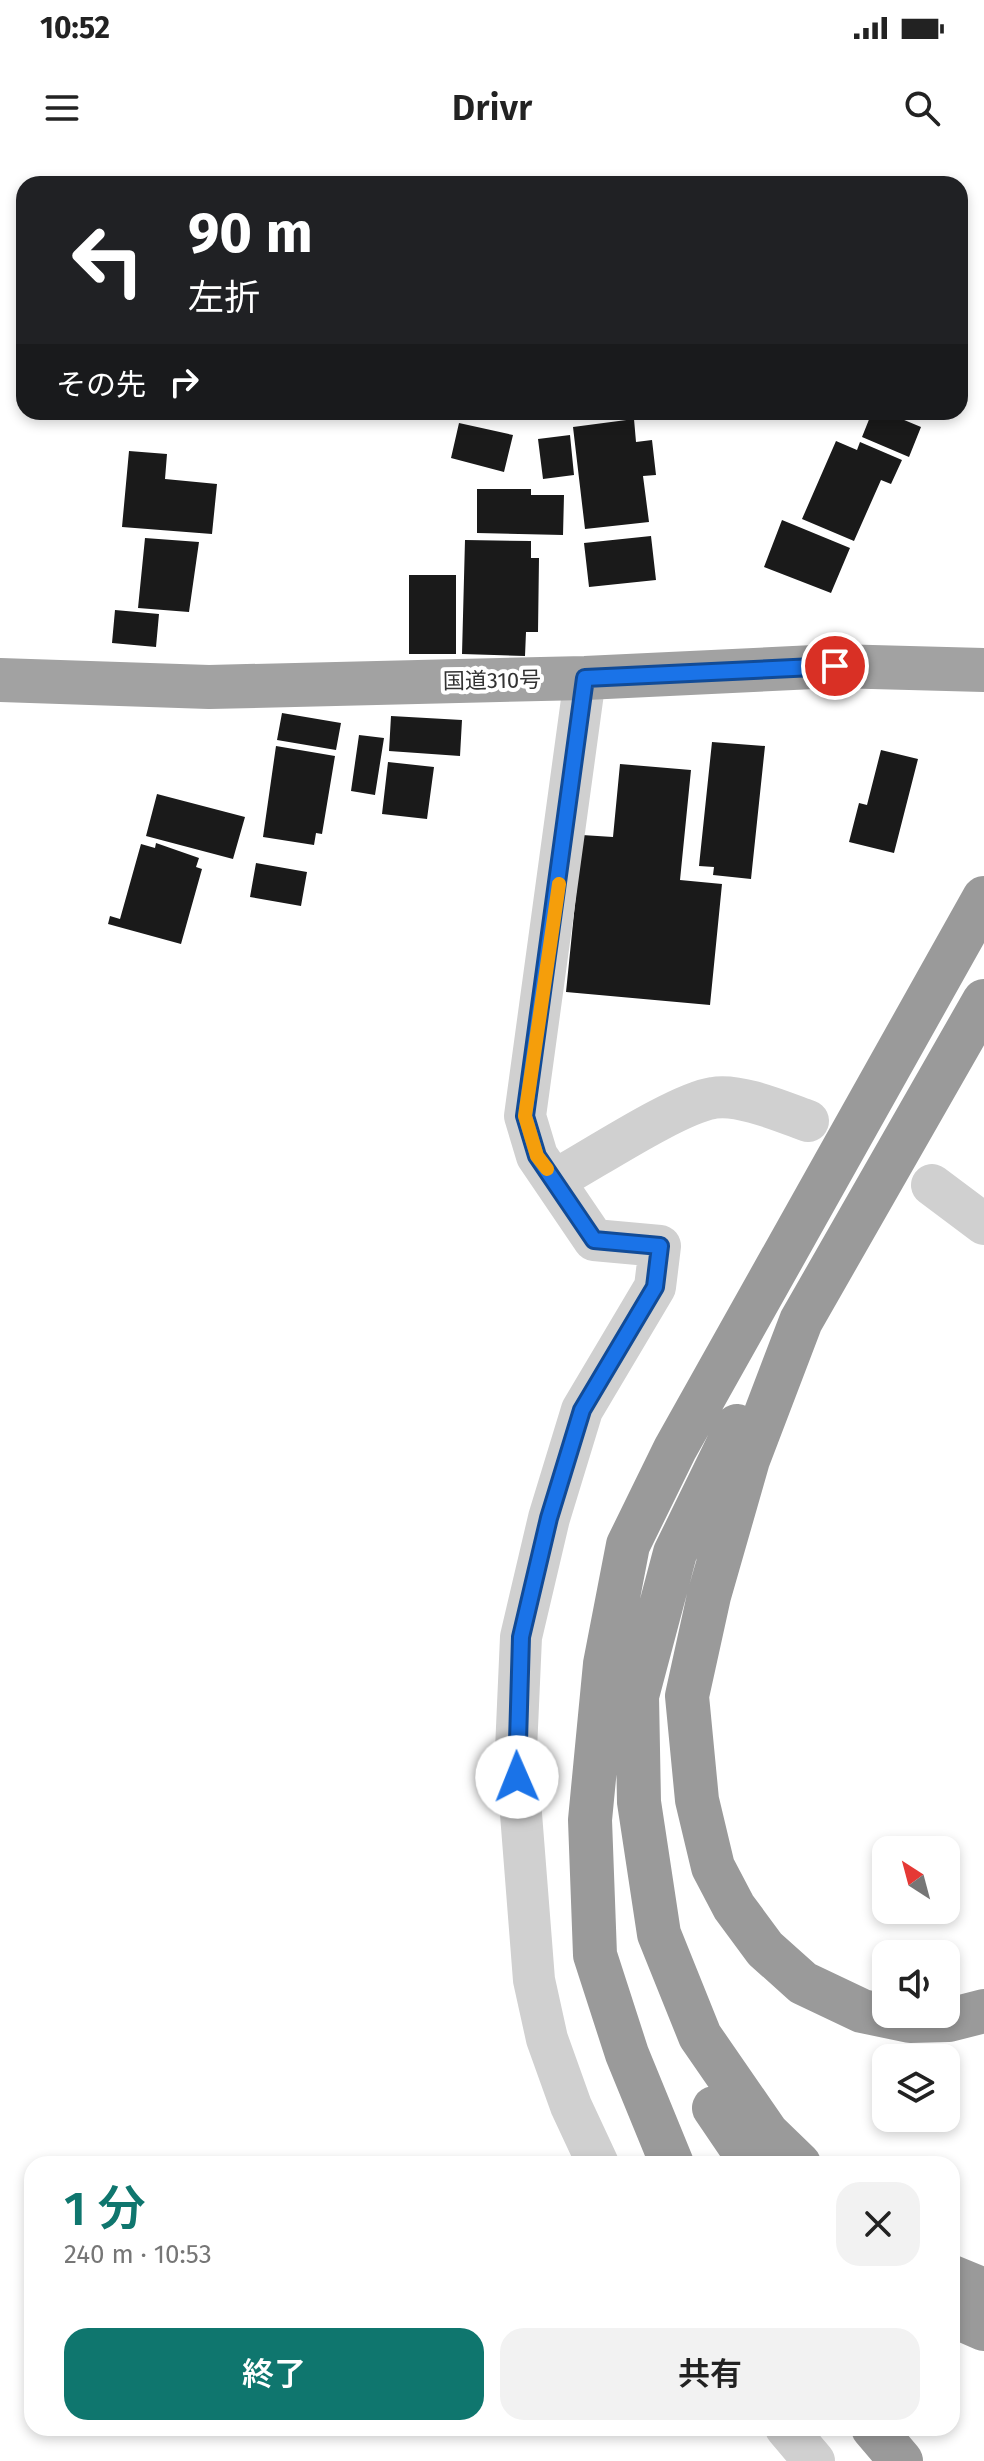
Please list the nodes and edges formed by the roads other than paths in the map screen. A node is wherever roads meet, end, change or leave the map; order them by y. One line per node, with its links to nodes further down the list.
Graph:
1 (984, 670): 2 (highway, 国道310号)
2 (585, 678): 3 (highway, 国道310号); 7 (street)
3 (0, 680)
4 (984, 898): 11 (highway)
5 (984, 1001): 10 (highway)
6 (808, 1121): 7 (street)
7 (555, 1180): 13 (street)
8 (932, 1185): 9 (street)
9 (984, 1224)
10 (801, 1321): 12 (highway); 16 (highway)
11 (590, 1820): 14 (highway); 15 (highway)
12 (984, 2011)
13 (594, 2156)
14 (669, 2156)
15 (747, 2156)
16 (791, 2156)
17 (960, 2280): 18 (highway)
18 (984, 2290)
19 (960, 2318): 20 (highway)
20 (984, 2329)
21 (793, 2436): 23 (street)
22 (880, 2436): 24 (highway)
23 (814, 2461)
24 (901, 2461)

